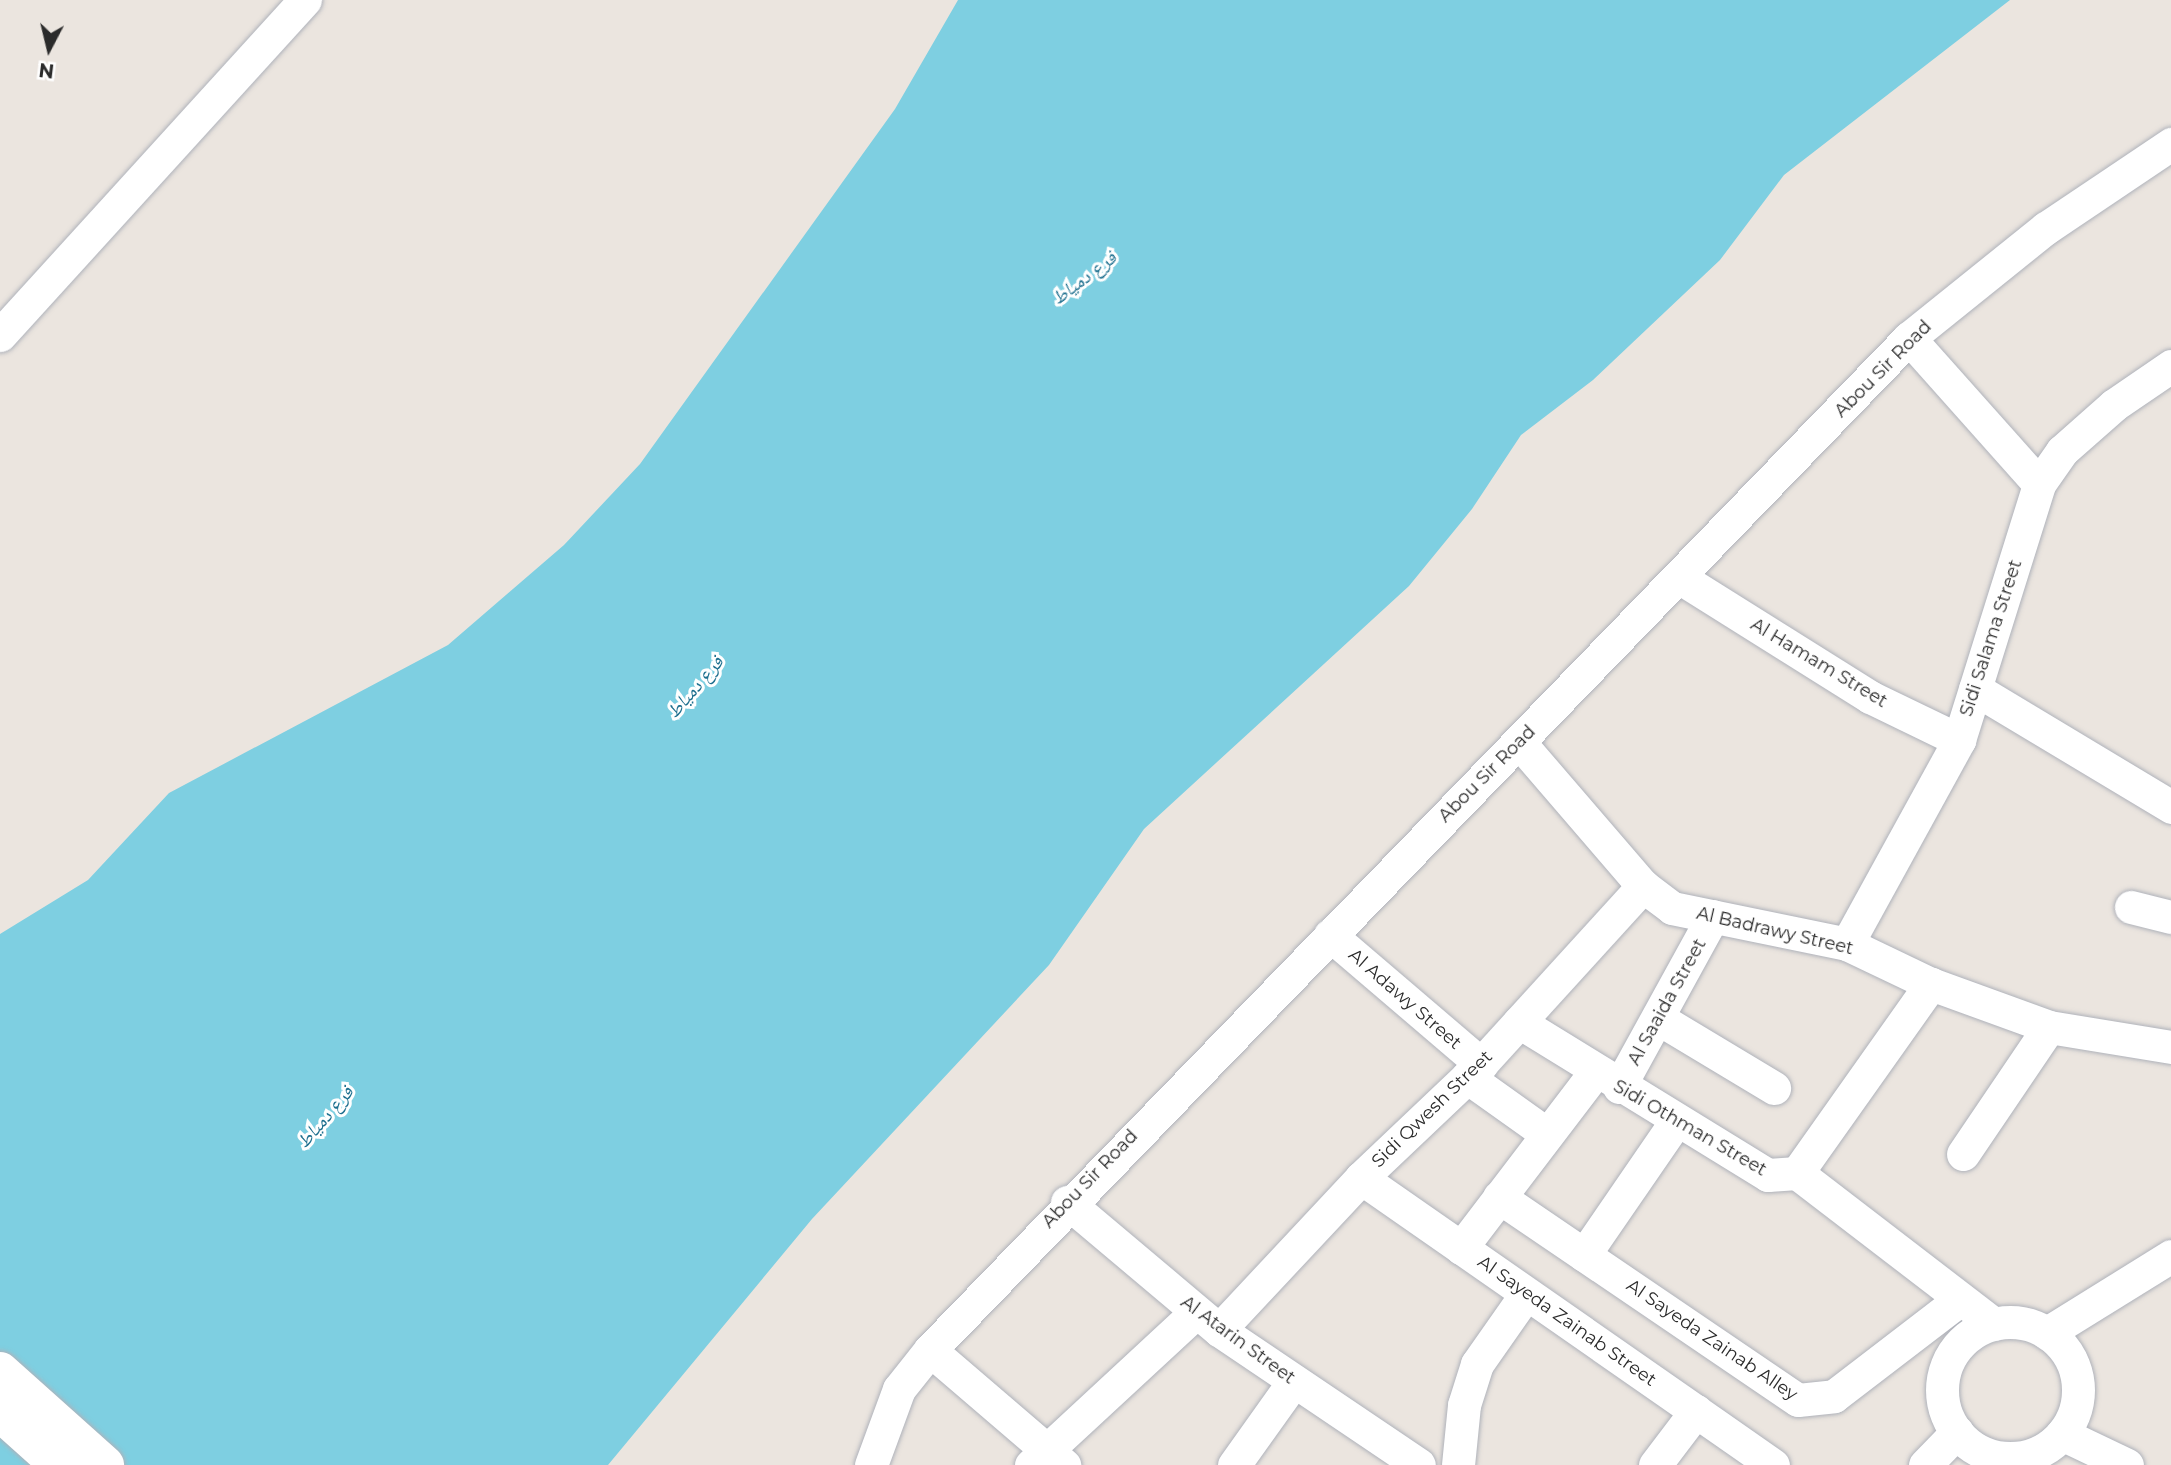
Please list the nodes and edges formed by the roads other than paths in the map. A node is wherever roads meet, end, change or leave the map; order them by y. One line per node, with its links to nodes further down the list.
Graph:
1 (304, 0): 3 (street)
2 (2171, 144): 4 (street, Abou Sir Road)
3 (0, 335)
4 (1909, 338): 6 (street); 7 (street, Abou Sir Road)
5 (2171, 366): 6 (street, Sidi Salama Street)
6 (2039, 484): 8 (street, Sidi Salama Street)
7 (1682, 579): 9 (street, Al Hamam Street); 10 (street, Abou Sir Road)
8 (1975, 689): 9 (street, Sidi Salama Street); 11 (street)
9 (1959, 740): 17 (street, Sidi Salama Street)
10 (1519, 742): 12 (street, Al Badrawy Street); 16 (street, Abou Sir Road)
11 (2171, 807)
12 (1643, 886): 14 (street, Al Badrawy Street); 20 (street, Sidi Qwesh Street)
13 (2131, 907): 15 (street)
14 (1713, 916): 17 (street, Al Badrawy Street); 19 (street, Al Saaida Street)
15 (2171, 917)
16 (1330, 934): 23 (street, Al Adawy Street); 32 (street, Abou Sir Road)
17 (1847, 944): 18 (street, Al Badrawy Street)
18 (1931, 984): 21 (street, Al Badrawy Street); 29 (street)
19 (1661, 1020): 24 (street, Al Saaida Street); 25 (street)
20 (1519, 1022): 23 (street, Sidi Qwesh Street); 24 (street, Sidi Othman Street)
21 (2049, 1027): 22 (street, Al Badrawy Street); 28 (street)
22 (2171, 1047)
23 (1474, 1070): 27 (street, Al Adawy Street); 30 (street, Sidi Qwesh Street)
24 (1607, 1080): 26 (street, Sidi Othman Street); 27 (street, Al Saaida Street)
25 (1774, 1088)
26 (1676, 1121): 29 (street, Sidi Othman Street); 34 (street)
27 (1547, 1134): 31 (street, Al Saaida Street)
28 (1963, 1154)
29 (1797, 1173): 37 (street)
30 (1361, 1178): 33 (street, Al Sayeda Zainab Street); 38 (street, Sidi Qwesh Street)
31 (1499, 1197): 33 (street, Al Saaida Street); 34 (street, Al Sayeda Zainab Alley)
32 (1067, 1202): 38 (street, Al Atarin Street); 41 (street, Abou Sir Road)
33 (1461, 1248): 36 (street, Al Sayeda Zainab Street)
34 (1584, 1255): 37 (street, Al Sayeda Zainab Alley)
35 (2171, 1256): 40 (street)
36 (1527, 1294): 44 (street, Al Sayeda Zainab Street); 54 (street)
37 (1959, 1300): 39 (street)
38 (1208, 1321): 43 (street, Al Atarin Street); 48 (street, Sidi Qwesh Street)
39 (1994, 1324): 40 (street); 46 (street)
40 (2048, 1333): 47 (street)
41 (930, 1350): 48 (street); 51 (street, Abou Sir Road)
42 (0, 1371): 50 (main road)
43 (1294, 1381): 52 (street); 53 (street, Al Atarin Street)
44 (1696, 1411): 55 (street); 56 (street, Al Sayeda Zainab Street)
45 (0, 1412): 49 (main road)
46 (1957, 1432): 47 (street); 57 (street)
47 (2062, 1434): 58 (street)
48 (1048, 1460)
49 (59, 1465)
50 (105, 1465)
51 (871, 1465)
52 (1234, 1465)
53 (1419, 1465)
54 (1458, 1465)
55 (1655, 1465)
56 (1773, 1465)
57 (1925, 1465)
58 (2127, 1465)

